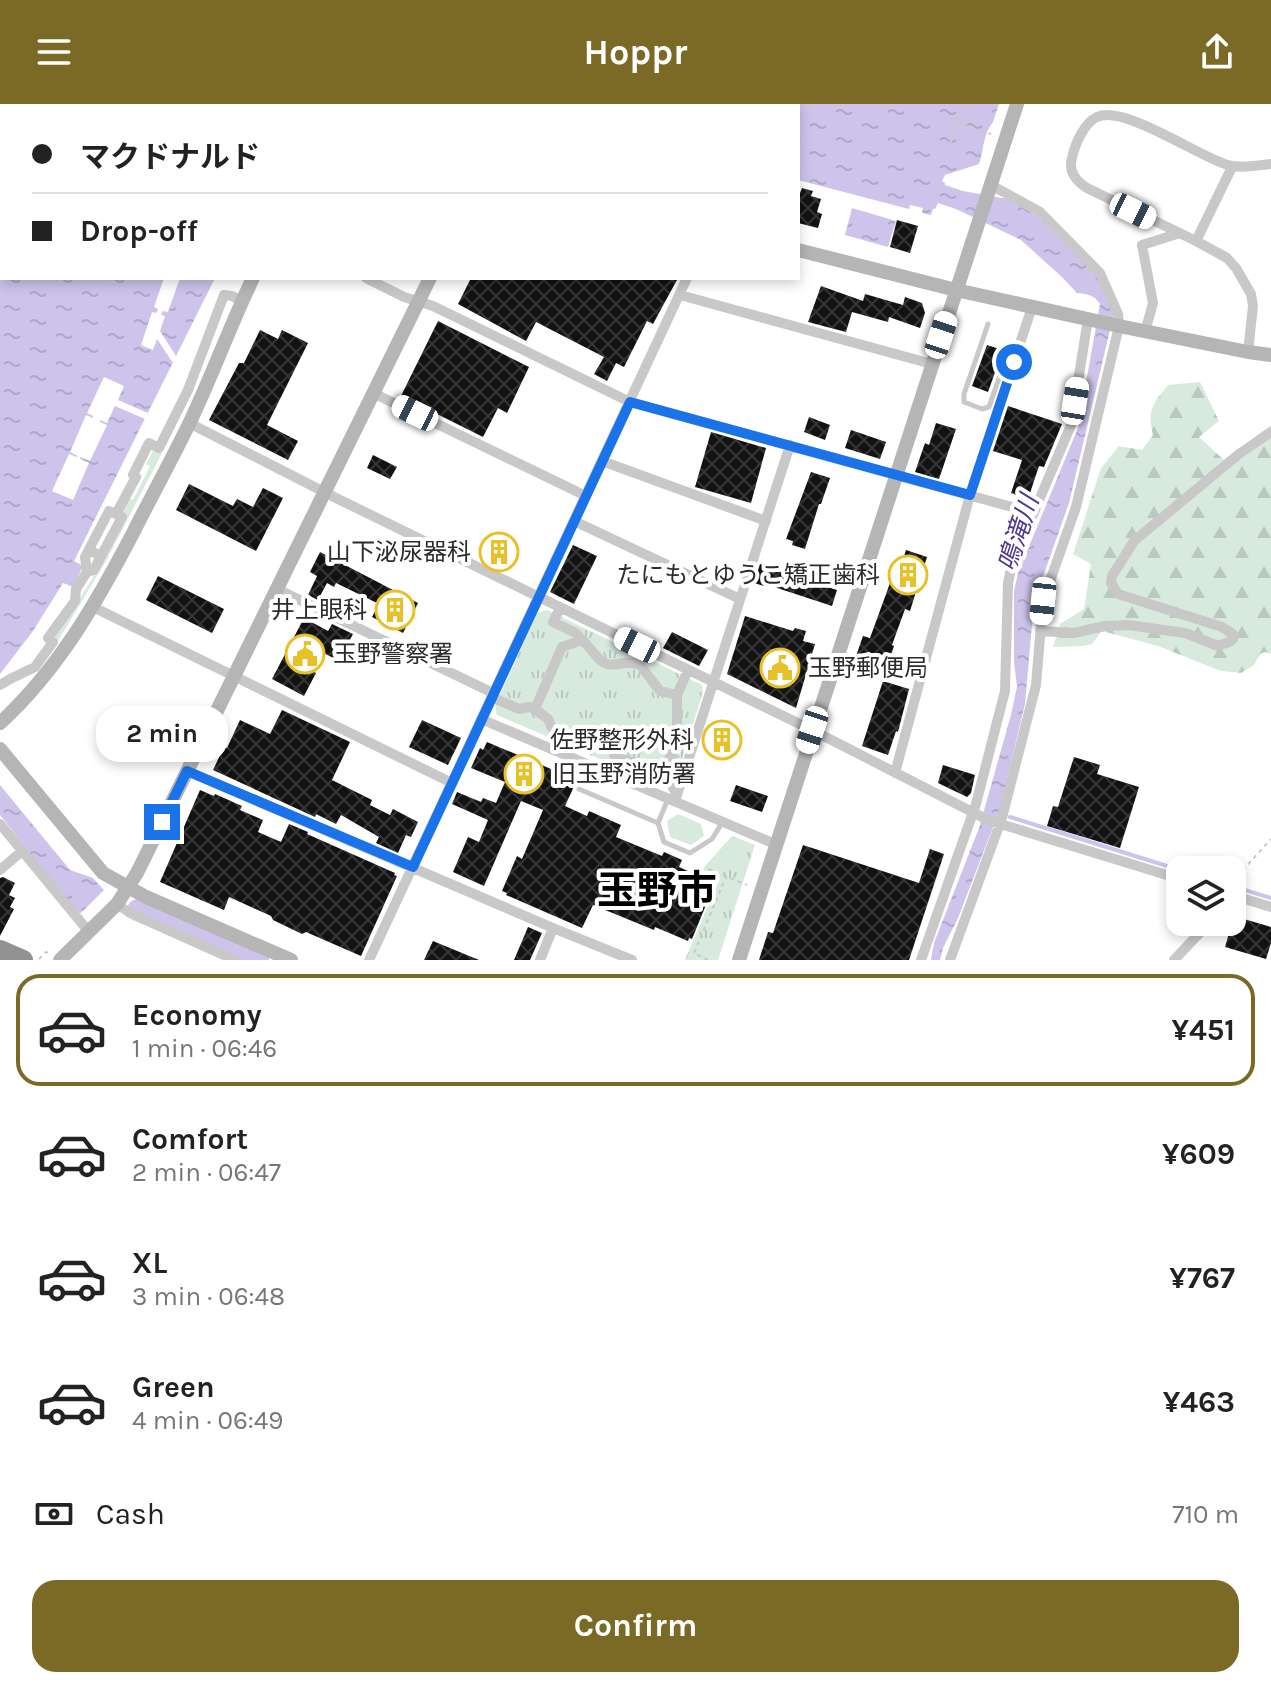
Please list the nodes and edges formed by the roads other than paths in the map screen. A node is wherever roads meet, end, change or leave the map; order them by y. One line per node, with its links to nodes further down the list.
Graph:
1 (1017, 104): 4 (street)
2 (1271, 164): 3 (street)
3 (1232, 167): 5 (street); 6 (street)
4 (990, 189): 12 (street); 19 (street)
5 (1180, 233): 6 (street); 20 (street)
6 (1196, 241): 22 (street)
7 (800, 251): 12 (street)
8 (252, 280): 14 (street)
9 (370, 280): 15 (street)
10 (429, 280): 15 (street)
11 (686, 280): 13 (street)
12 (956, 290): 16 (street); 24 (street)
13 (680, 295): 24 (street); 26 (street)
14 (242, 301): 27 (street); 36 (street)
15 (418, 301): 25 (street); 26 (street)
16 (1032, 307): 17 (street); 33 (street)
17 (1091, 320): 19 (street); 35 (street)
18 (988, 324): 21 (lane)
19 (1116, 326): 20 (street); 47 (street)
20 (1145, 332): 22 (street)
21 (1008, 352)
22 (1248, 352): 23 (street)
23 (1271, 355)
24 (932, 364): 31 (street)
25 (373, 393): 32 (street); 34 (street)
26 (630, 402): 29 (street); 30 (street)
27 (189, 423): 32 (street); 45 (street)
28 (1271, 432): 47 (street)
29 (790, 445): 31 (street); 38 (street)
30 (602, 461): 34 (street); 38 (street)
31 (896, 474): 33 (street); 58 (street)
32 (325, 492): 42 (street); 43 (street)
33 (970, 495): 35 (street); 62 (street)
34 (586, 496): 37 (street)
35 (1034, 513): 66 (street)
36 (116, 514): 39 (street); 40 (street)
37 (574, 521): 43 (street); 44 (street)
38 (766, 521): 44 (street)
39 (89, 550): 40 (street); 41 (street)
40 (101, 556): 41 (street)
41 (87, 572): 52 (street)
42 (277, 589): 50 (street); 53 (street)
43 (538, 597): 46 (street); 53 (street)
44 (740, 599): 51 (street)
45 (93, 607): 50 (street); 57 (street)
46 (560, 608): 48 (street); 49 (street)
47 (1040, 631): 69 (street)
48 (582, 640): 54 (street); 55 (street)
49 (688, 670): 51 (street); 54 (street)
50 (234, 677): 61 (street); 63 (street)
51 (713, 683): 58 (street); 65 (street)
52 (0, 685)
53 (492, 695): 55 (street); 56 (street)
54 (677, 695): 60 (street)
55 (535, 709): 60 (street)
56 (481, 719): 63 (street); 65 (street)
57 (0, 723)
58 (812, 730): 62 (street); 71 (street)
59 (0, 749): 76 (street)
60 (661, 766): 65 (street)
61 (187, 771): 73 (street); 76 (street)
62 (895, 773): 66 (street)
63 (452, 783): 73 (street)
64 (579, 789): 68 (lane)
65 (673, 798): 67 (street); 68 (lane)
66 (977, 814): 69 (street); 93 (street)
67 (723, 822): 68 (lane); 71 (street)
68 (658, 823)
69 (998, 823): 75 (street); 94 (street)
70 (0, 824): 72 (street)
71 (775, 844): 92 (street)
72 (22, 851): 74 (street); 81 (street)
73 (413, 867): 80 (street); 89 (street)
74 (0, 870)
75 (1166, 875)
76 (129, 888): 78 (street); 88 (street)
77 (1246, 900): 79 (street)
78 (117, 904): 81 (street); 84 (street)
79 (1271, 907)
80 (553, 928): 90 (street); 91 (street)
81 (89, 932): 86 (street)
82 (1197, 936): 95 (street)
83 (0, 950): 85 (highway)
84 (221, 957): 87 (street)
85 (23, 960)
86 (60, 960)
87 (235, 960)
88 (291, 960)
89 (369, 960)
90 (540, 960)
91 (632, 960)
92 (739, 960)
93 (921, 960)
94 (950, 960)
95 (1174, 960)

